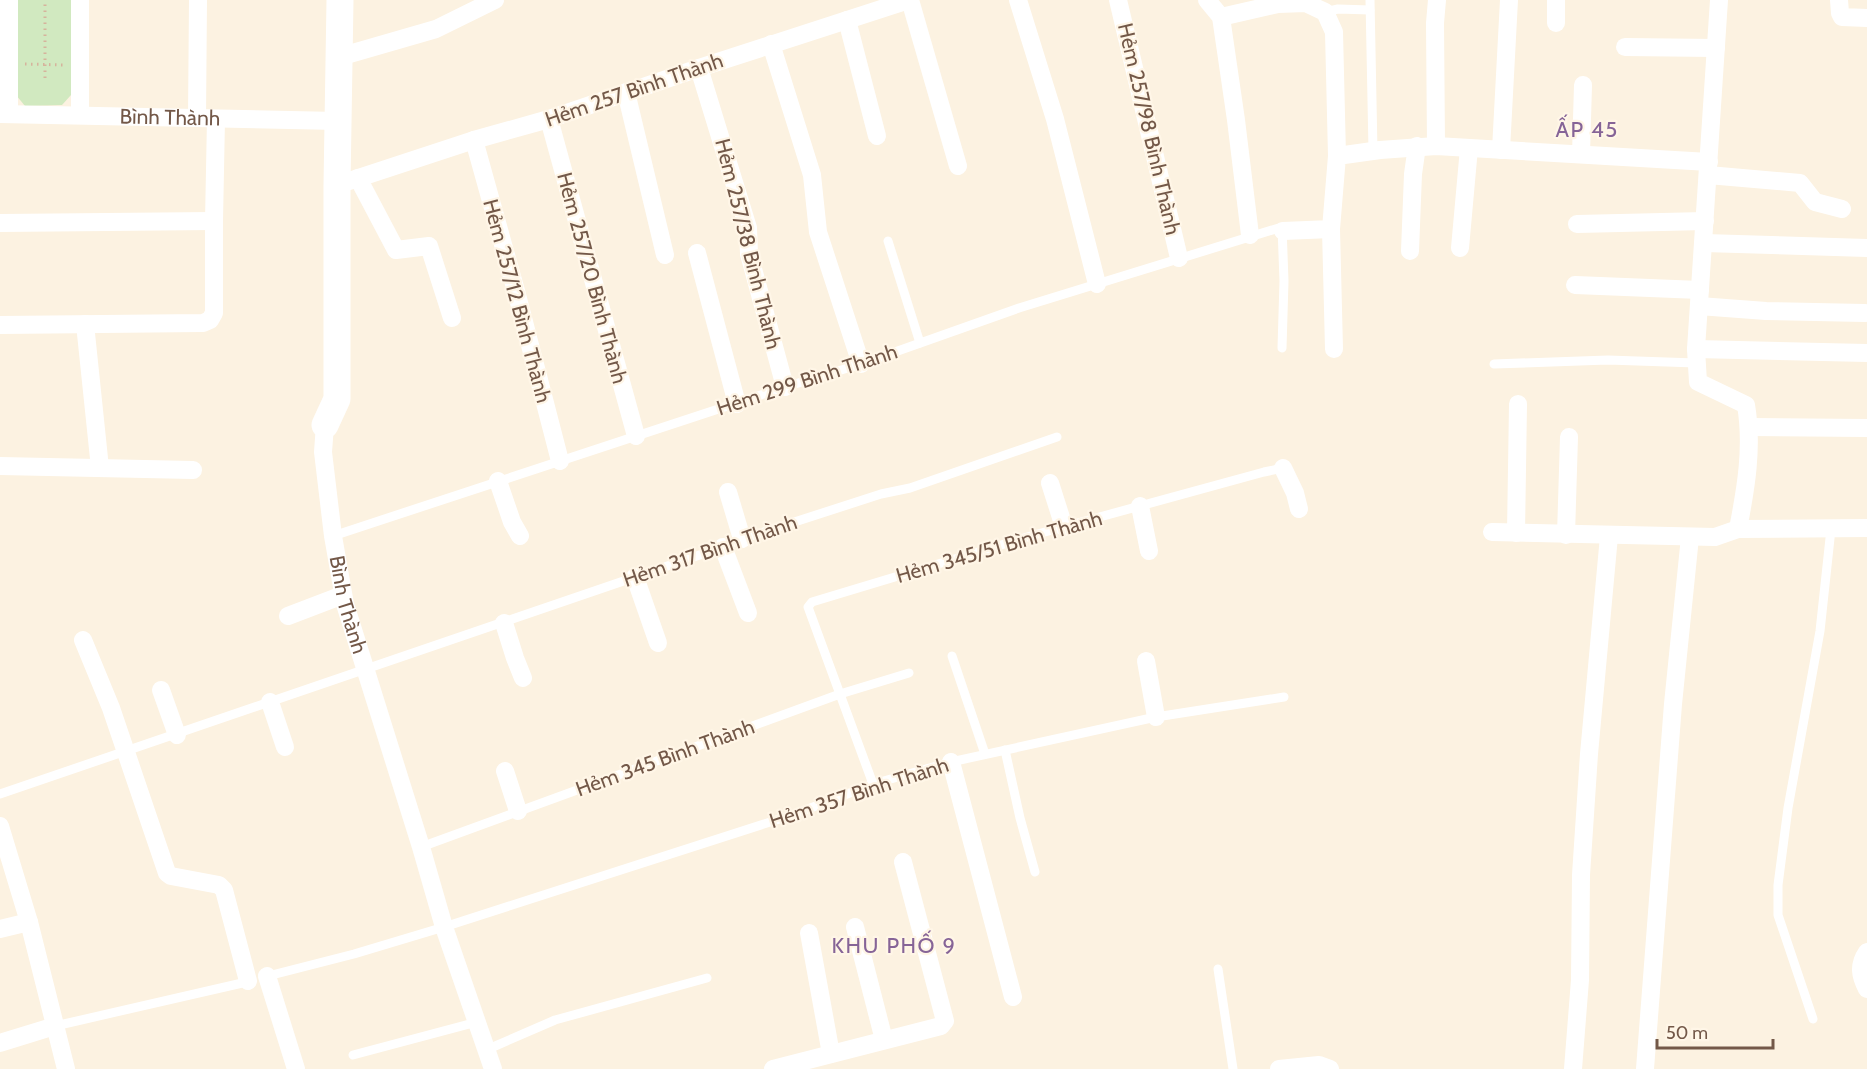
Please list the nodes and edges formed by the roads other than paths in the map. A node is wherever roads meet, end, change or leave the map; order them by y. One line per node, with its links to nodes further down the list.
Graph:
1 (9, 0): 28 (street)
2 (80, 0): 29 (street)
3 (198, 0): 30 (street)
4 (340, 0): 24 (street, Bình Thành)
5 (495, 0): 24 (street)
6 (1018, 0): 62 (street)
7 (1118, 0): 61 (street, Hẻm 257/98 Bình Thành)
8 (1207, 0): 17 (street)
9 (1437, 0): 37 (street)
10 (1509, 0): 39 (street)
11 (1556, 0): 20 (street)
12 (1719, 0): 23 (street)
13 (1839, 0): 18 (street)
14 (901, 1): 19 (street, Hẻm 257 Bình Thành); 43 (street)
15 (1370, 5): 16 (lane); 40 (lane)
16 (1325, 12): 17 (street); 42 (street)
17 (1221, 17): 53 (street)
18 (1867, 18)
19 (847, 20): 21 (street, Hẻm 257 Bình Thành); 34 (street)
20 (1556, 23)
21 (771, 44): 25 (street, Hẻm 257 Bình Thành); 74 (street)
22 (1625, 47): 23 (street)
23 (1716, 48): 44 (street)
24 (339, 57): 33 (street, Bình Thành)
25 (699, 68): 27 (street, Hẻm 257 Bình Thành); 76 (street, Hẻm 257/38 Bình Thành)
26 (1583, 85): 41 (street)
27 (626, 92): 32 (street, Hẻm 257 Bình Thành); 60 (street)
28 (4, 114): 29 (street, Bình Thành)
29 (80, 115): 30 (street, Bình Thành)
30 (197, 118): 31 (street, Bình Thành)
31 (216, 119): 33 (street, Bình Thành); 47 (street)
32 (549, 119): 35 (street, Hẻm 257 Bình Thành); 82 (street, Hẻm 257/20 Bình Thành)
33 (338, 121): 45 (street, Bình Thành)
34 (877, 136)
35 (474, 140): 45 (street, Hẻm 257 Bình Thành); 85 (street, Hẻm 257/12 Bình Thành)
36 (1417, 146): 37 (street); 40 (street); 58 (street)
37 (1436, 146): 38 (street)
38 (1469, 148): 39 (street); 56 (street)
39 (1501, 150): 41 (street)
40 (1373, 151): 42 (street)
41 (1581, 154): 44 (street)
42 (1337, 156): 52 (street)
43 (958, 166)
44 (1709, 168): 46 (street); 48 (street)
45 (348, 182): 66 (street); 79 (street, Bình Thành)
46 (1842, 209)
47 (214, 221): 49 (street); 67 (street)
48 (1705, 221): 50 (street); 55 (street)
49 (0, 224)
50 (1577, 224)
51 (1282, 229): 52 (street); 53 (lane, Hẻm 299 Bình Thành); 70 (lane)
52 (1331, 229): 71 (street)
53 (1250, 236): 61 (lane, Hẻm 299 Bình Thành)
54 (888, 241): 69 (lane)
55 (1704, 243): 57 (street); 64 (street)
56 (1460, 248)
57 (1867, 248)
58 (1410, 251)
59 (697, 253): 77 (street)
60 (665, 255)
61 (1179, 258): 62 (lane, Hẻm 299 Bình Thành)
62 (1097, 284): 69 (lane, Hẻm 299 Bình Thành)
63 (1575, 285): 64 (street)
64 (1700, 298): 65 (street); 73 (street)
65 (1865, 313)
66 (452, 318)
67 (85, 324): 68 (street); 87 (street)
68 (0, 325)
69 (920, 343): 74 (lane, Hẻm 299 Bình Thành)
70 (1282, 348)
71 (1334, 349)
72 (1867, 353): 73 (street)
73 (1696, 356): 75 (lane); 80 (street)
74 (861, 364): 76 (lane, Hẻm 299 Bình Thành)
75 (1494, 364)
76 (785, 387): 77 (lane, Hẻm 299 Bình Thành)
77 (737, 404): 82 (lane, Hẻm 299 Bình Thành)
78 (1518, 404): 100 (street)
79 (325, 425): 102 (street, Bình Thành)
80 (1750, 428): 81 (street); 98 (street)
81 (1867, 428)
82 (636, 436): 85 (lane, Hẻm 299 Bình Thành)
83 (1057, 437): 106 (lane, Hẻm 317 Bình Thành)
84 (1569, 437): 101 (street)
85 (560, 461): 90 (lane, Hẻm 299 Bình Thành)
86 (0, 466): 87 (street)
87 (100, 468): 89 (street)
88 (1283, 468): 93 (lane, Hẻm 345/51 Bình Thành); 94 (street)
89 (193, 470)
90 (498, 481): 102 (lane, Hẻm 299 Bình Thành); 103 (street)
91 (1050, 483): 95 (street)
92 (728, 492): 106 (street)
93 (1140, 506): 95 (lane, Hẻm 345/51 Bình Thành); 108 (street)
94 (1299, 509)
95 (1064, 527): 122 (lane, Hẻm 345/51 Bình Thành)
96 (1831, 528): 97 (street); 98 (street); 152 (lane)
97 (1867, 528)
98 (1738, 529): 105 (street)
99 (1492, 532): 100 (street)
100 (1516, 533): 101 (street)
101 (1566, 535): 104 (street)
102 (333, 536): 110 (street, Bình Thành)
103 (520, 536)
104 (1609, 536): 105 (street); 167 (street)
105 (1690, 537): 168 (street)
106 (742, 539): 107 (lane, Hẻm 317 Bình Thành)
107 (723, 547): 109 (lane, Hẻm 317 Bình Thành); 111 (street)
108 (1149, 551)
109 (635, 577): 113 (lane, Hẻm 317 Bình Thành); 115 (street)
110 (343, 594): 112 (street); 118 (street, Bình Thành)
111 (748, 613)
112 (288, 616)
113 (504, 623): 118 (lane, Hẻm 317 Bình Thành); 120 (street)
114 (83, 640): 129 (street)
115 (658, 643)
116 (952, 657): 130 (lane)
117 (1146, 661): 125 (street)
118 (365, 668): 124 (lane, Hẻm 317 Bình Thành); 137 (street, Bình Thành)
119 (909, 673): 122 (lane, Hẻm 345 Bình Thành)
120 (523, 678)
121 (161, 690): 126 (street)
122 (840, 694): 133 (lane); 135 (lane, Hẻm 345 Bình Thành)
123 (1284, 697): 125 (lane, Hẻm 357 Bình Thành)
124 (270, 702): 126 (lane, Hẻm 317 Bình Thành); 127 (street)
125 (1156, 717): 128 (lane, Hẻm 357 Bình Thành)
126 (177, 735): 129 (lane, Hẻm 317 Bình Thành)
127 (285, 747)
128 (1005, 750): 130 (lane, Hẻm 357 Bình Thành); 139 (lane)
129 (126, 752): 134 (lane, Hẻm 317 Bình Thành); 149 (street)
130 (985, 754): 131 (lane, Hẻm 357 Bình Thành)
131 (951, 762): 133 (lane, Hẻm 357 Bình Thành); 151 (street)
132 (505, 771): 135 (street)
133 (873, 784): 141 (lane, Hẻm 357 Bình Thành)
134 (0, 794)
135 (518, 811): 137 (lane, Hẻm 345 Bình Thành)
136 (0, 826): 140 (street)
137 (421, 847): 141 (street, Bình Thành)
138 (903, 862): 155 (street)
139 (1035, 872)
140 (29, 922): 143 (street); 154 (street)
141 (444, 927): 147 (lane, Hẻm 357 Bình Thành); 153 (street, Bình Thành)
142 (855, 927): 155 (street)
143 (0, 929)
144 (809, 933): 158 (street)
145 (1867, 952): 150 (street)
146 (1218, 969): 164 (lane)
147 (267, 976): 149 (lane, Hẻm 357 Bình Thành); 161 (street)
148 (706, 978): 157 (lane)
149 (248, 981): 154 (lane, Hẻm 357 Bình Thành)
150 (1867, 989)
151 (1013, 997)
152 (1813, 1019)
153 (477, 1022): 157 (street, Bình Thành); 159 (lane)
154 (55, 1026): 156 (street); 160 (street)
155 (884, 1040): 158 (street)
156 (0, 1043)
157 (486, 1050): 162 (street, Bình Thành)
158 (831, 1054): 163 (street)
159 (353, 1055)
160 (66, 1069)
161 (296, 1069)
162 (493, 1069)
163 (773, 1069)
164 (1233, 1069)
165 (1279, 1069): 166 (street)
166 (1330, 1069)
167 (1573, 1069)
168 (1645, 1069)

